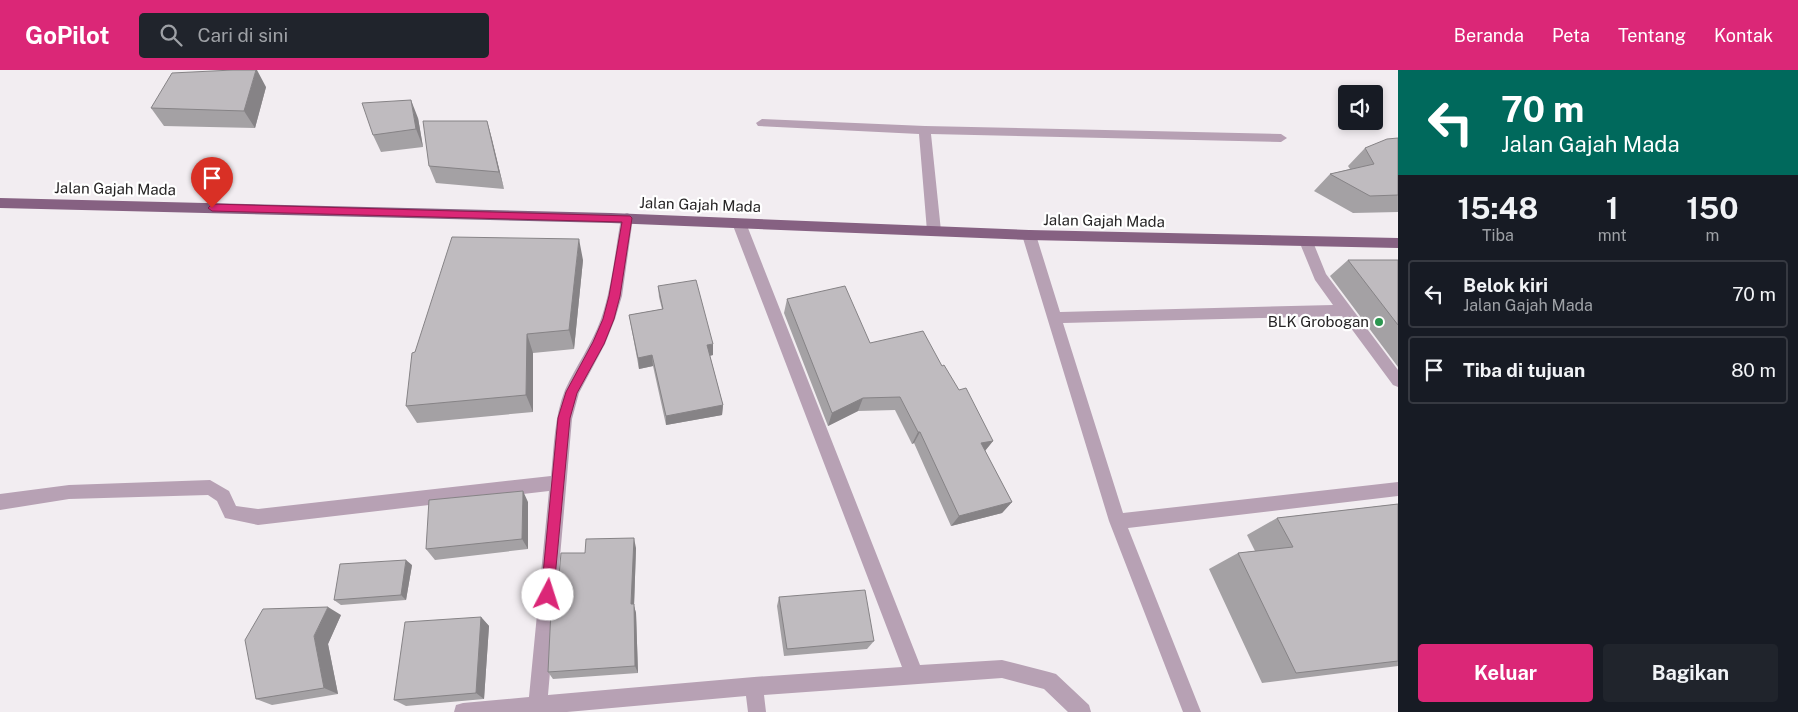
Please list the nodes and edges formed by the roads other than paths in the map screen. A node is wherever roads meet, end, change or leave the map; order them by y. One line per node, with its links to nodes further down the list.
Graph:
1 (762, 123): 2 (street)
2 (925, 130): 3 (street); 7 (street)
3 (1281, 138)
4 (0, 204): 5 (main road, Jalan Gajah Mada)
5 (627, 218): 6 (main road, Jalan Gajah Mada); 14 (street)
6 (739, 223): 7 (main road, Jalan Gajah Mada); 18 (street)
7 (934, 231): 8 (main road, Jalan Gajah Mada)
8 (1029, 235): 9 (main road, Jalan Gajah Mada); 12 (street)
9 (1306, 241): 10 (main road, Jalan Gajah Mada); 11 (street)
10 (1398, 243)
11 (1345, 310): 12 (street); 13 (street)
12 (1055, 318): 17 (street)
13 (1398, 381)
14 (558, 483): 16 (street); 20 (street)
15 (1398, 489): 17 (street)
16 (0, 502)
17 (1116, 521): 24 (street)
18 (914, 674): 19 (street); 23 (street)
19 (754, 686): 20 (street); 22 (street)
20 (537, 709): 21 (street)
21 (463, 712)
22 (757, 712)
23 (1082, 712)
24 (1192, 712)

